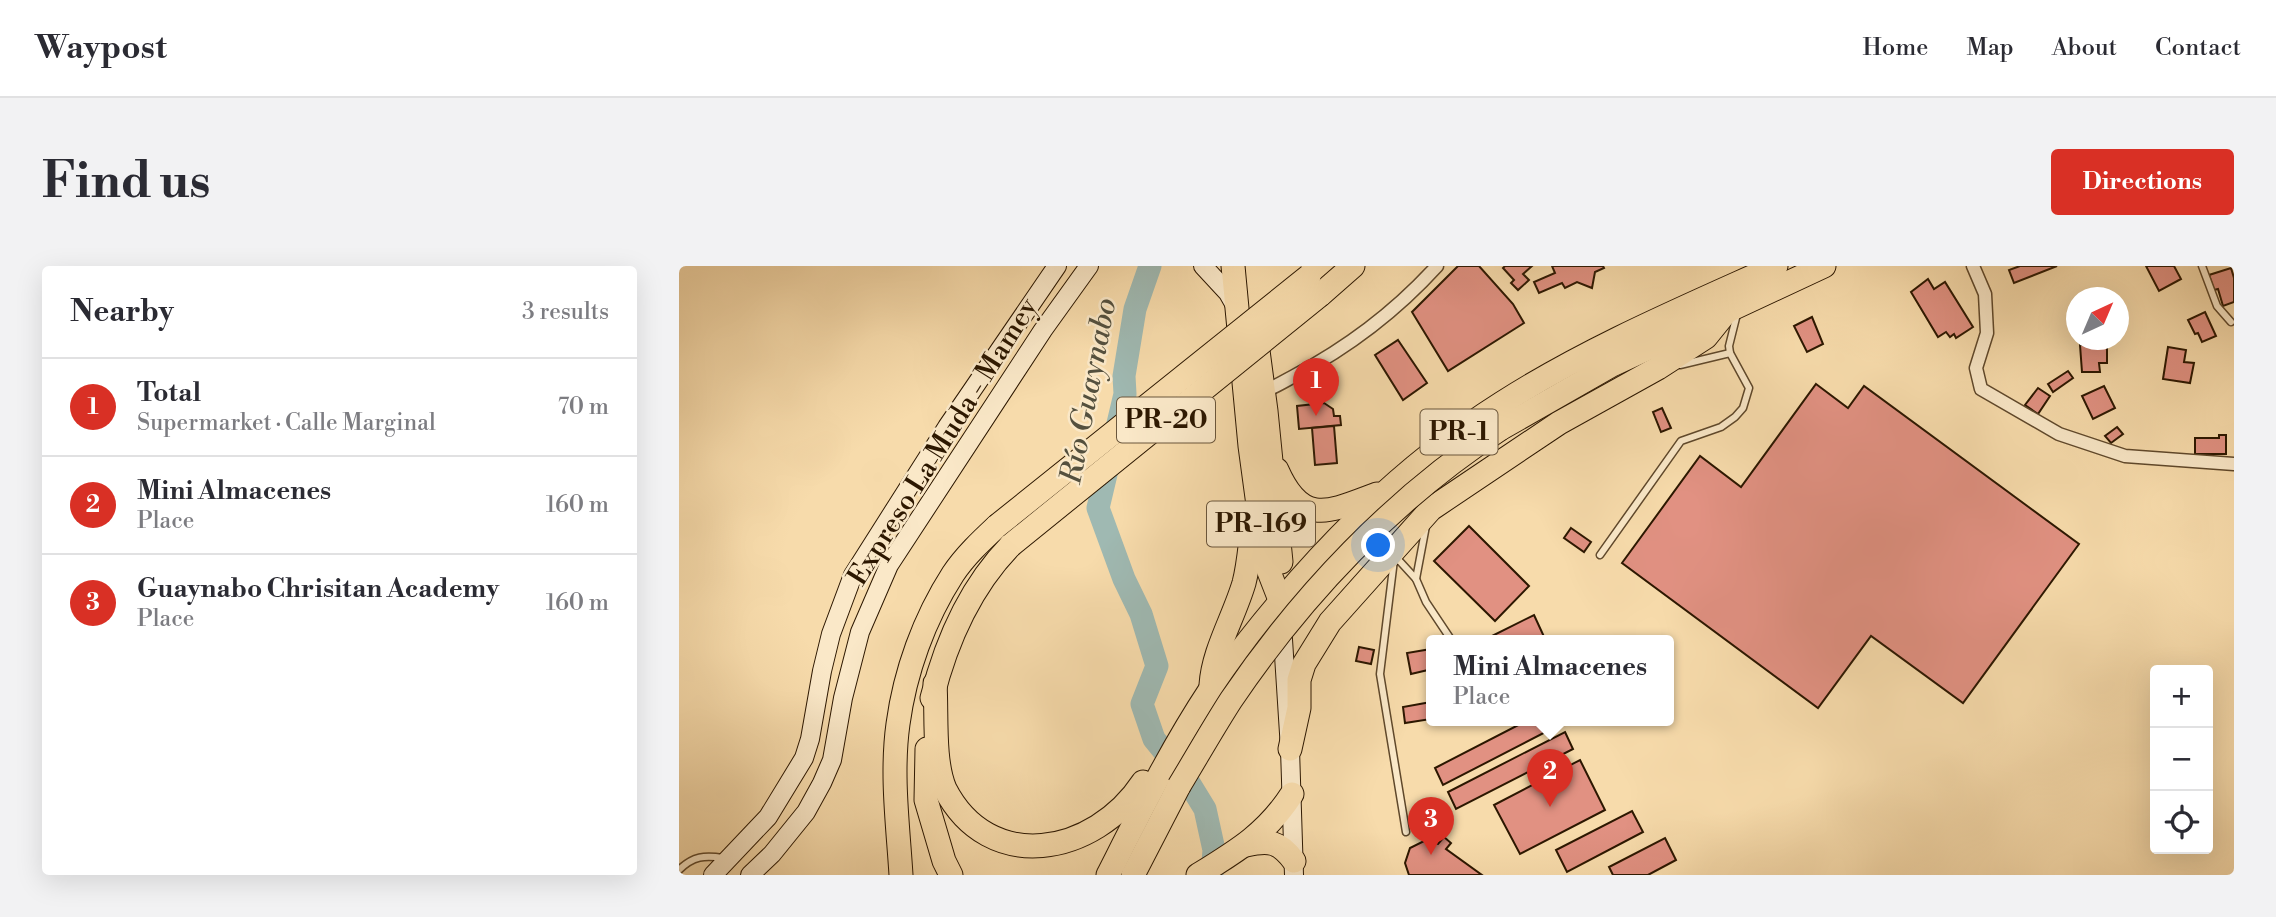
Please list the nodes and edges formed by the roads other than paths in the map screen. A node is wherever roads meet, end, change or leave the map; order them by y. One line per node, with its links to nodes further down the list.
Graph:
1 (1057, 266): 37 (main road, Expreso La Muda - Mamey)
2 (1089, 266): 41 (main road, Expreso La Muda - Mamey)
3 (1203, 266): 13 (main road)
4 (1233, 266): 13 (highway, PR-169)
5 (1247, 266): 18 (highway, PR-169)
6 (1353, 266): 12 (highway, PR-20)
7 (1437, 266): 18 (street)
8 (1776, 266): 21 (highway, PR-1)
9 (1824, 266): 14 (highway, PR-1)
10 (1972, 266): 20 (street)
11 (2202, 266): 15 (lane)
12 (1316, 279): 30 (highway, PR-20, bridge); 42 (highway, PR-20, bridge)
13 (1233, 302): 18 (highway, PR-169)
14 (1733, 308): 16 (lane); 17 (highway); 45 (highway, PR-1, bridge)
15 (2231, 322)
16 (1730, 353): 17 (lane); 25 (lane)
17 (1658, 368): 23 (highway)
18 (1255, 394): 19 (highway, PR-169); 22 (highway, PR-169)
19 (1271, 456): 21 (highway); 27 (highway, PR-169)
20 (2234, 464)
21 (1383, 492): 27 (highway, PR-1)
22 (1258, 500): 27 (highway, PR-169); 31 (highway)
23 (1431, 509): 24 (highway); 26 (lane)
24 (1391, 552): 26 (lane); 28 (highway); 35 (lane)
25 (1600, 555)
26 (1416, 579): 29 (lane)
27 (1280, 600): 28 (highway); 31 (highway, PR-1); 32 (main road)
28 (1338, 613): 32 (highway)
29 (1448, 635)
30 (935, 683): 33 (highway); 43 (highway, PR-20)
31 (1211, 689): 33 (highway, PR-1)
32 (1290, 749): 34 (main road)
33 (1165, 764): 44 (highway, PR-1)
34 (1292, 794): 36 (highway); 38 (main road)
35 (1406, 832)
36 (1246, 845): 38 (highway); 46 (highway)
37 (729, 859): 39 (lane); 40 (main road, Expreso La Muda - Mamey)
38 (1294, 868)
39 (679, 870)
40 (713, 875)
41 (750, 875)
42 (901, 875)
43 (951, 875)
44 (1108, 875)
45 (1133, 875)
46 (1198, 875)

